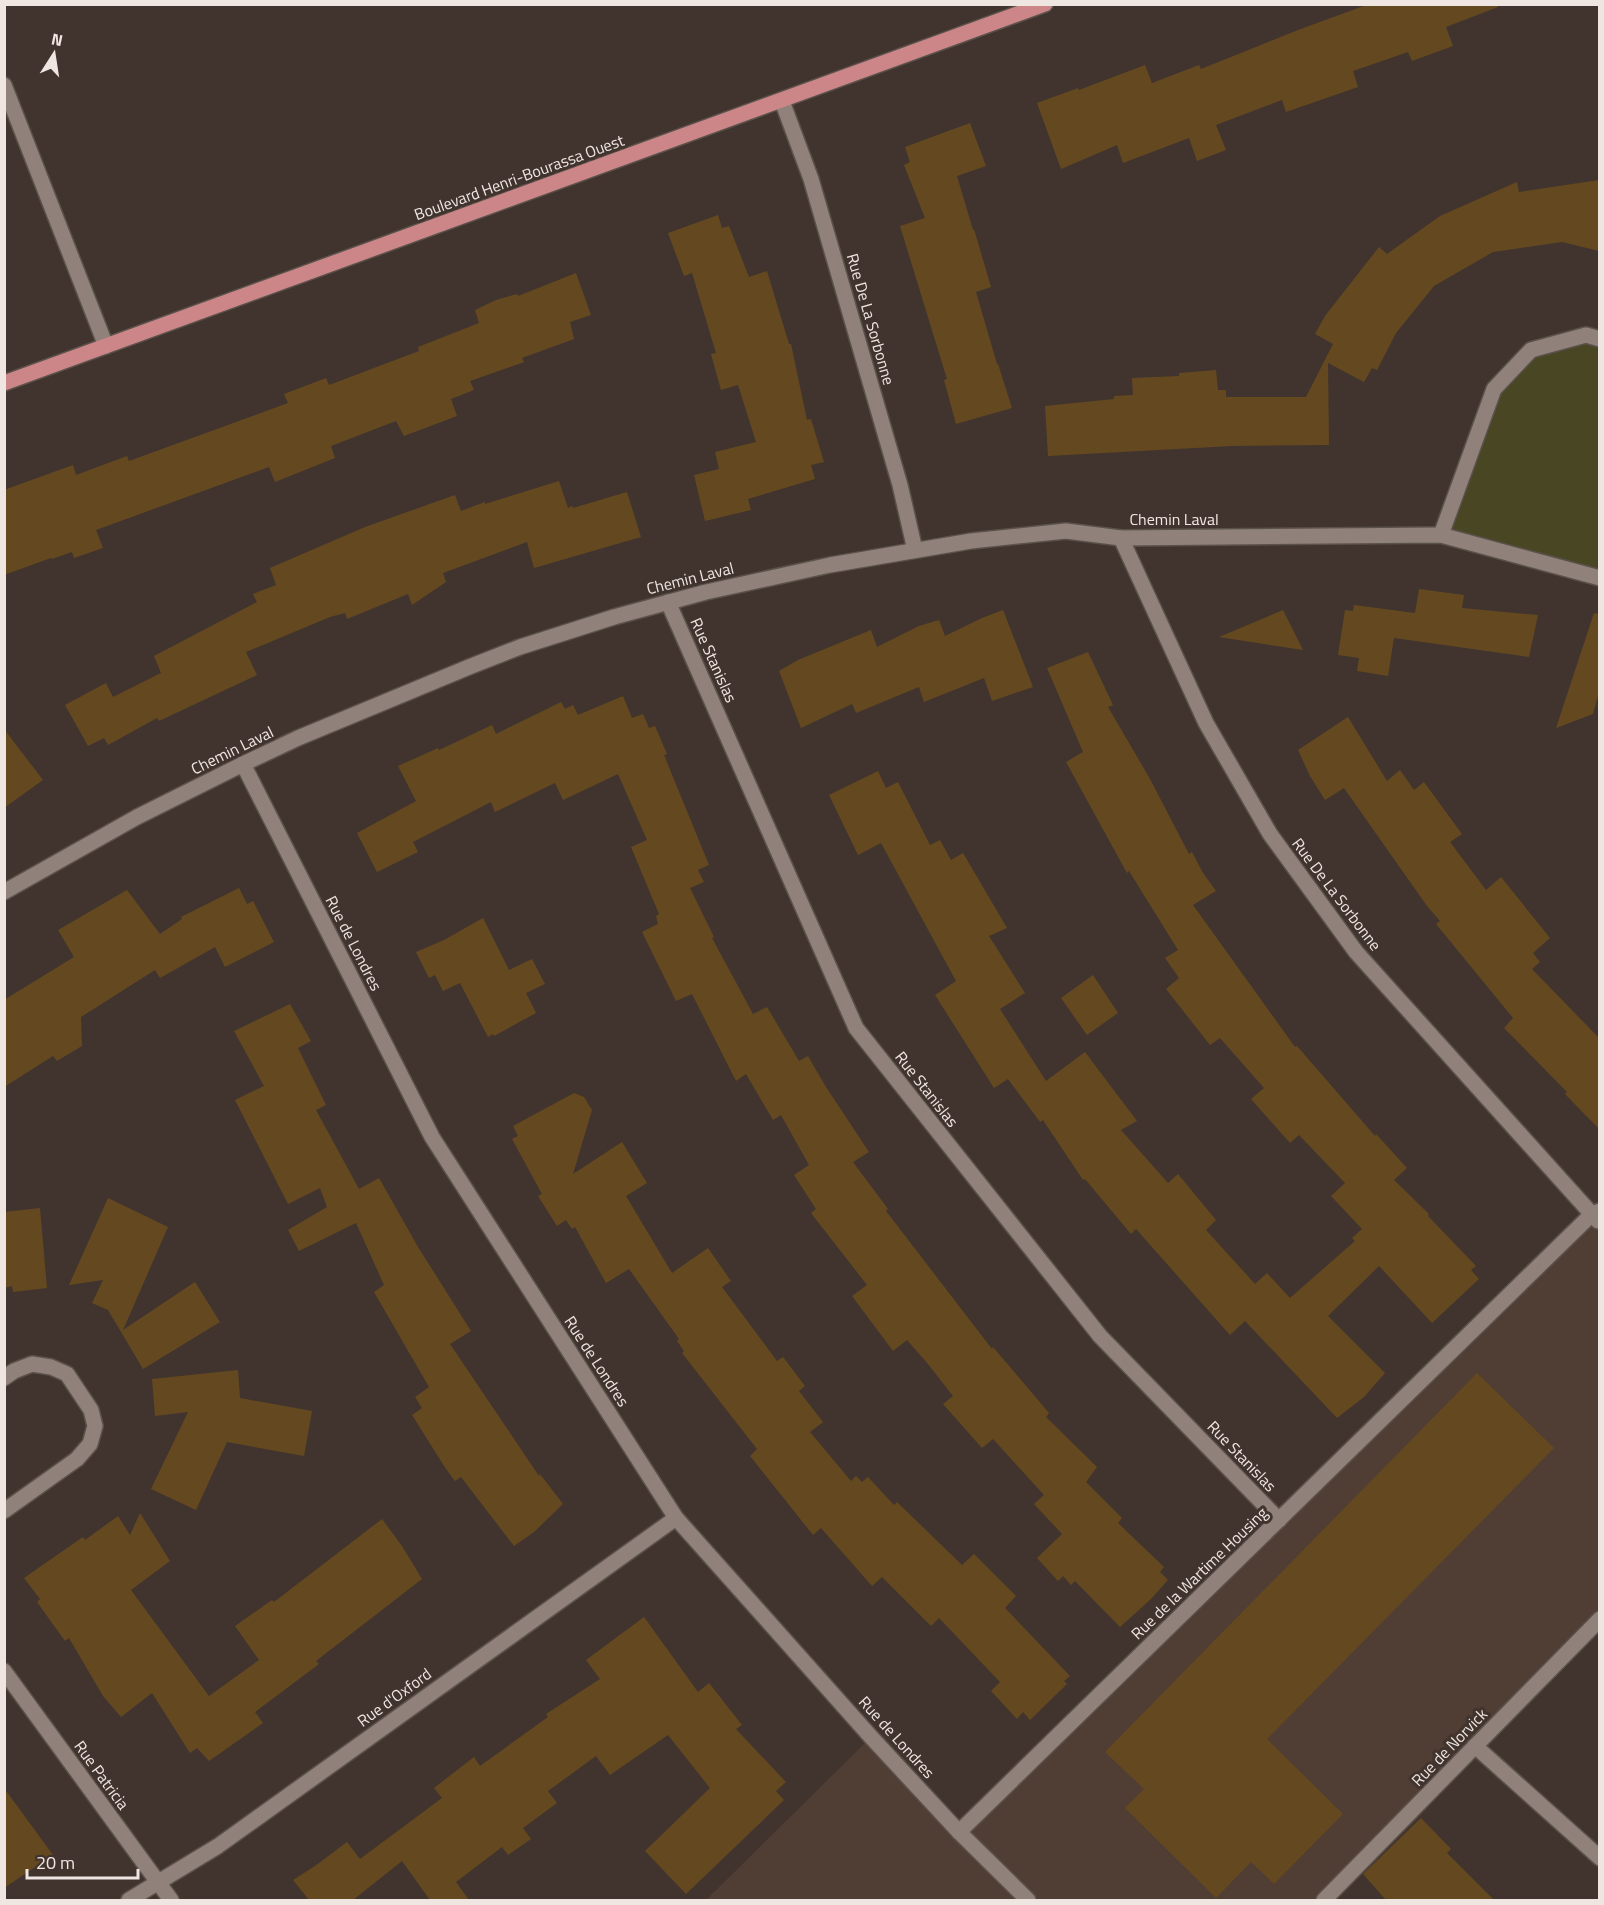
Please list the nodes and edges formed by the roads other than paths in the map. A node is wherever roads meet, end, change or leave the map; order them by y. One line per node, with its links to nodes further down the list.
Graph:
1 (1045, 4): 3 (main road, Boulevard Henri-Bourassa Ouest)
2 (4, 85): 5 (street)
3 (782, 101): 5 (main road, Boulevard Henri-Bourassa Ouest); 9 (street, Rue De La Sorbonne)
4 (1599, 339): 7 (street)
5 (106, 346): 6 (main road, Boulevard Henri-Bourassa Ouest)
6 (4, 383)
7 (1441, 535): 8 (street, Chemin Laval); 10 (street, Chemin Laval)
8 (1121, 538): 9 (street, Chemin Laval); 14 (street, Rue De La Sorbonne)
9 (915, 550): 11 (street, Chemin Laval)
10 (1599, 578)
11 (668, 602): 12 (street, Chemin Laval); 18 (street, Rue Stanislas)
12 (243, 764): 13 (street, Chemin Laval); 17 (street, Rue de Londres)
13 (4, 892)
14 (1597, 1216): 18 (street, Rue de la Wartime Housing)
15 (4, 1378): 16 (street)
16 (4, 1511)
17 (676, 1518): 22 (street, Rue de Londres); 24 (street, Rue d'Oxford)
18 (1279, 1520): 22 (street, Rue de la Wartime Housing)
19 (1599, 1619): 21 (street, Rue de Norvick)
20 (4, 1671): 24 (street, Rue Patricia)
21 (1475, 1746): 23 (street); 28 (street, Rue de Norvick)
22 (959, 1832): 27 (street, Rue de Londres)
23 (1599, 1858)
24 (158, 1883): 25 (street, Rue d'Oxford); 26 (street, Rue Patricia)
25 (129, 1900)
26 (171, 1900)
27 (1028, 1900)
28 (1324, 1900)

